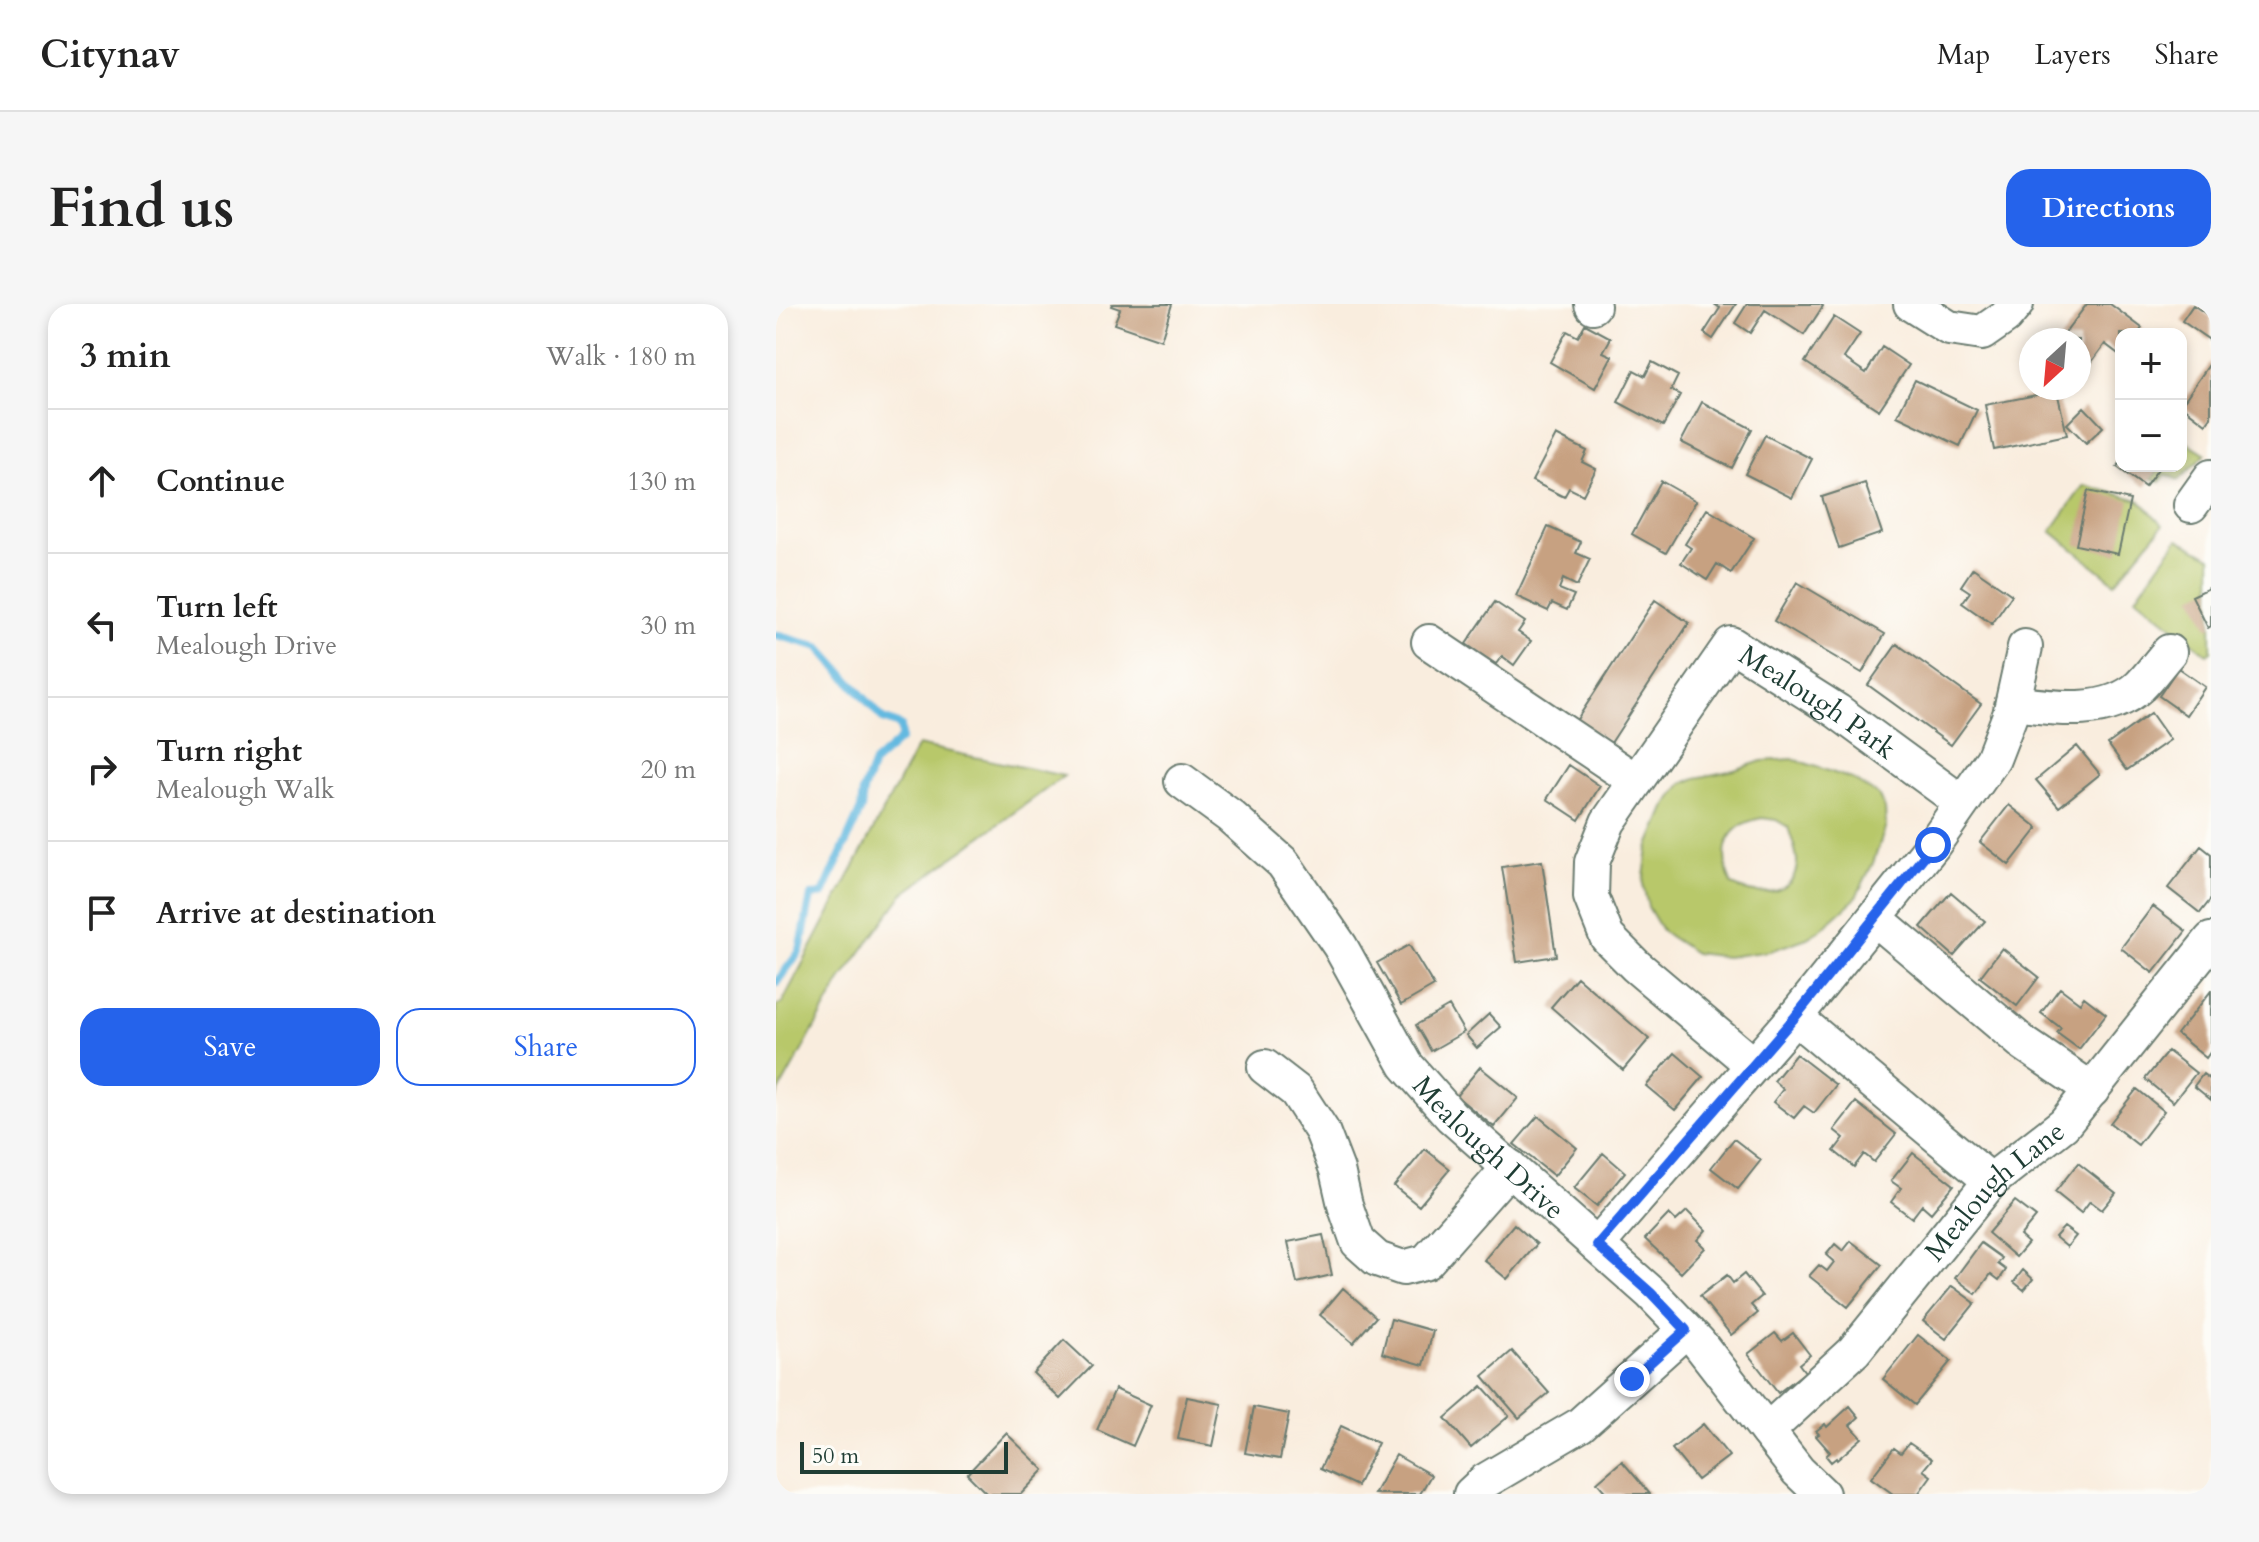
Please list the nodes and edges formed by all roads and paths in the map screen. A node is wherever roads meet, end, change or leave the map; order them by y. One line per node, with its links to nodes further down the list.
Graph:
1 (1911, 304): 2 (street)
2 (2016, 304)
3 (2211, 477): 4 (street)
4 (2191, 505)
5 (1429, 642): 10 (street)
6 (2025, 647): 8 (street)
7 (2169, 652): 8 (street)
8 (2013, 703): 11 (street)
9 (1182, 781): 18 (street, Mealough Drive)
10 (1636, 781): 11 (street, Mealough Park); 15 (street, Mealough Park)
11 (1961, 802): 12 (street)
12 (1876, 919): 14 (street); 17 (street)
13 (2211, 940): 17 (street, Mealough Lane)
14 (1795, 1017): 15 (street); 19 (street)
15 (1753, 1065): 20 (street)
16 (1265, 1067): 18 (street)
17 (2092, 1090): 19 (street, Mealough Lane)
18 (1510, 1167): 20 (street, Mealough Drive)
19 (1991, 1181): 22 (street, Mealough Lane)
20 (1597, 1245): 21 (street, Mealough Drive)
21 (1686, 1330): 22 (street, Mealough Drive); 23 (street)
22 (1767, 1431): 24 (street, Mealough Drive)
23 (1471, 1494)
24 (1822, 1494)

